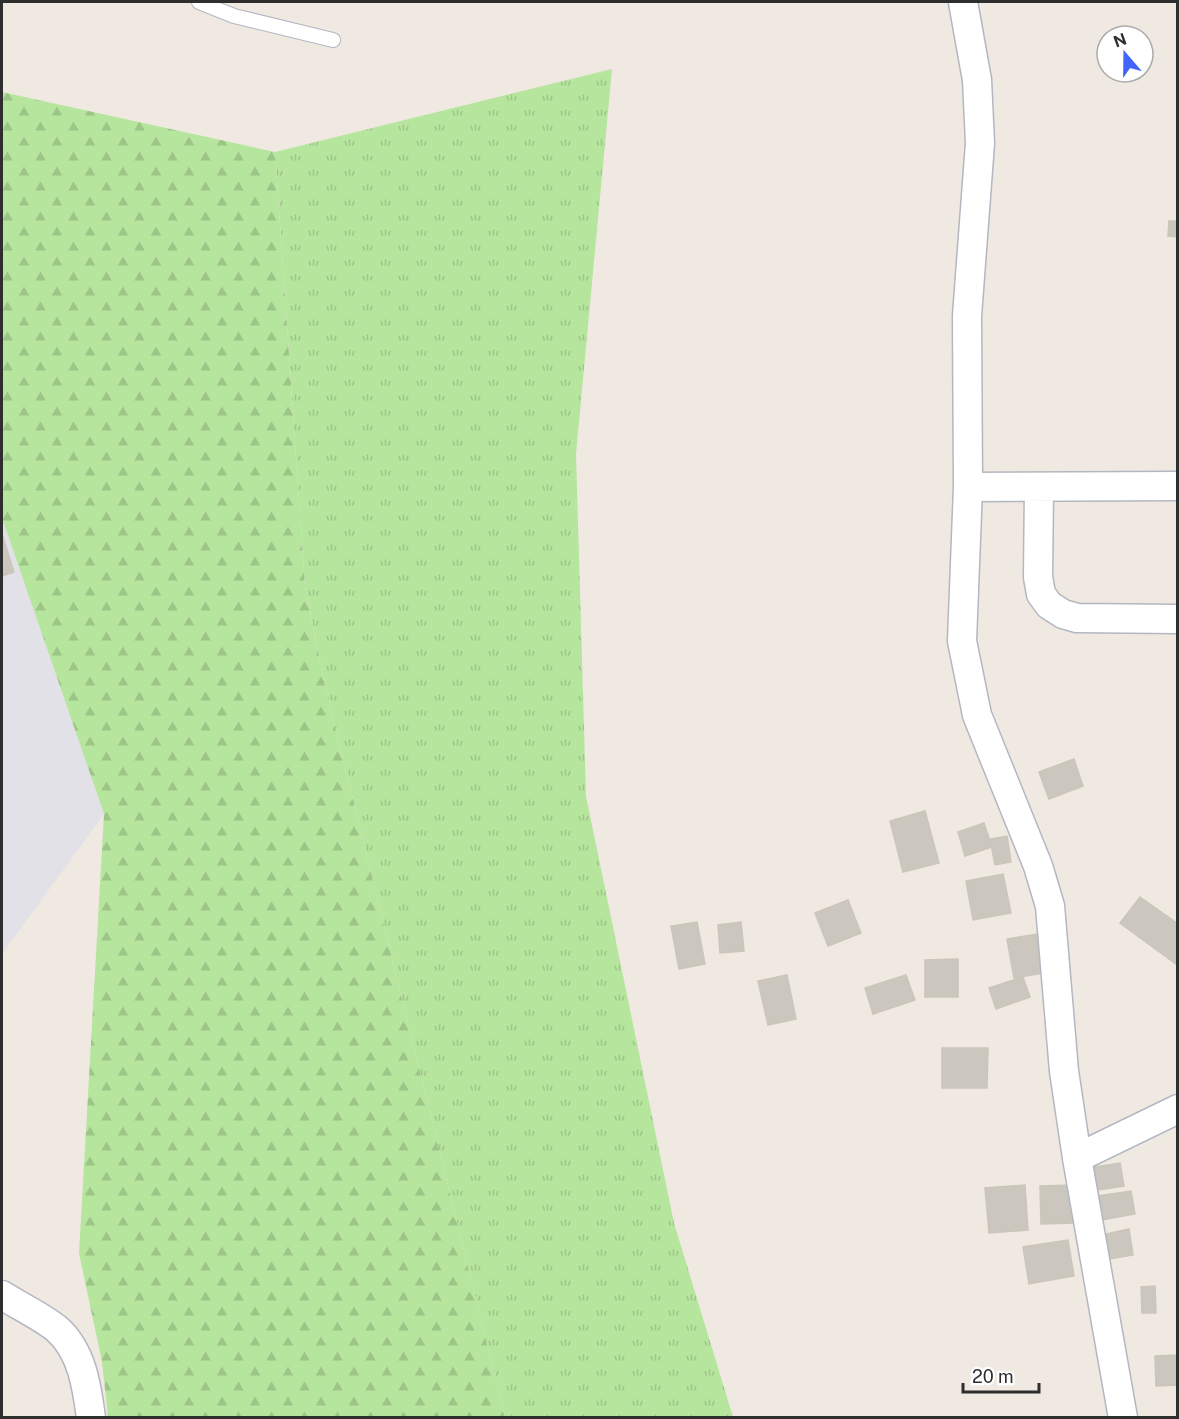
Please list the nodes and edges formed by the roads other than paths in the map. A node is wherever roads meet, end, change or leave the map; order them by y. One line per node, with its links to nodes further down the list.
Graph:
1 (199, 2): 3 (lane)
2 (963, 2): 5 (street)
3 (333, 40)
4 (1178, 486): 6 (street)
5 (968, 487): 6 (street); 9 (street)
6 (1039, 487): 7 (street)
7 (1178, 619)
8 (1178, 1109): 9 (street)
9 (1077, 1158): 12 (street)
10 (2, 1295): 11 (street)
11 (92, 1418)
12 (1123, 1418)

